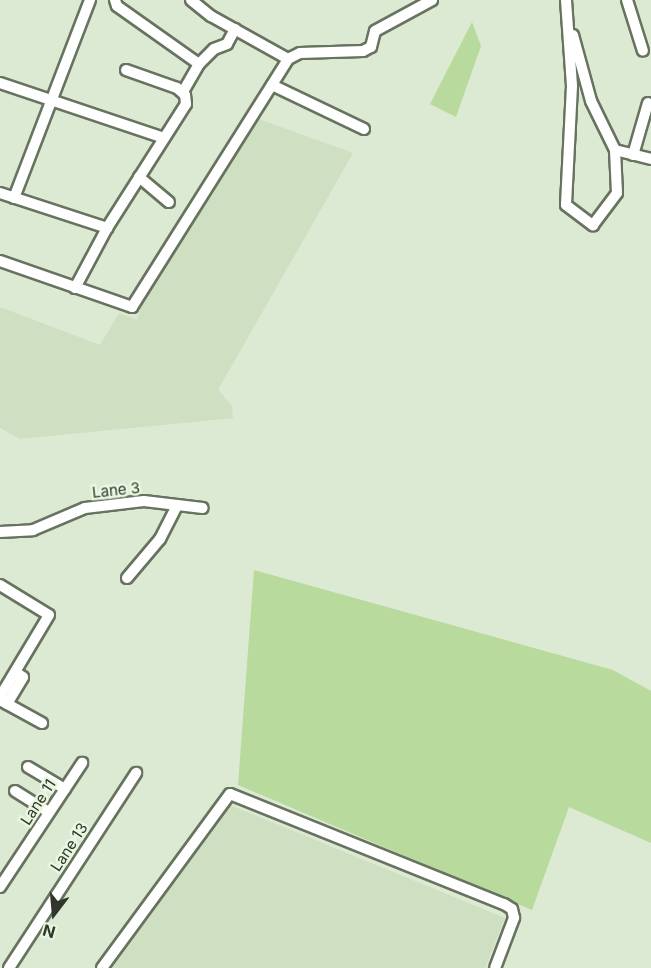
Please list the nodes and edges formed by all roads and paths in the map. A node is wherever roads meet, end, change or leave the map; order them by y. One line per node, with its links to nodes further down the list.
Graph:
1 (90, 0): 16 (street)
2 (115, 0): 11 (street)
3 (191, 0): 8 (street)
4 (432, 0): 10 (street)
5 (566, 0): 7 (street)
6 (627, 0): 9 (street)
7 (567, 13): 20 (street); 20 (street)
8 (235, 29): 10 (street); 11 (street)
9 (643, 51)
10 (288, 59): 14 (street)
11 (199, 64): 15 (street)
12 (126, 70): 15 (street)
13 (0, 83): 16 (street)
14 (272, 85): 18 (street); 29 (street)
15 (183, 92): 19 (street)
16 (50, 100): 19 (street); 25 (street)
17 (648, 103): 21 (street)
18 (364, 129)
19 (164, 138): 23 (street)
20 (615, 150): 21 (street)
21 (633, 155): 22 (street)
22 (651, 159)
23 (139, 177): 26 (street); 27 (street)
24 (0, 193): 25 (street)
25 (14, 198): 27 (street)
26 (169, 202)
27 (107, 228): 29 (street)
28 (0, 261): 29 (street)
29 (75, 288)
30 (177, 505): 31 (street, Lane 3); 32 (street, Lane 3); 33 (street)
31 (203, 508)
32 (0, 532)
33 (127, 578)
34 (0, 585): 35 (street)
35 (2, 700): 36 (street)
36 (42, 723)
37 (82, 763): 40 (street, Lane 11)
38 (28, 767): 40 (street)
39 (136, 773): 44 (street, Lane 13)
40 (65, 789): 42 (street, Lane 11)
41 (15, 791): 42 (street)
42 (49, 812): 43 (street, Lane 11)
43 (0, 887)
44 (9, 968)
45 (102, 968): 46 (street)
46 (495, 968)

